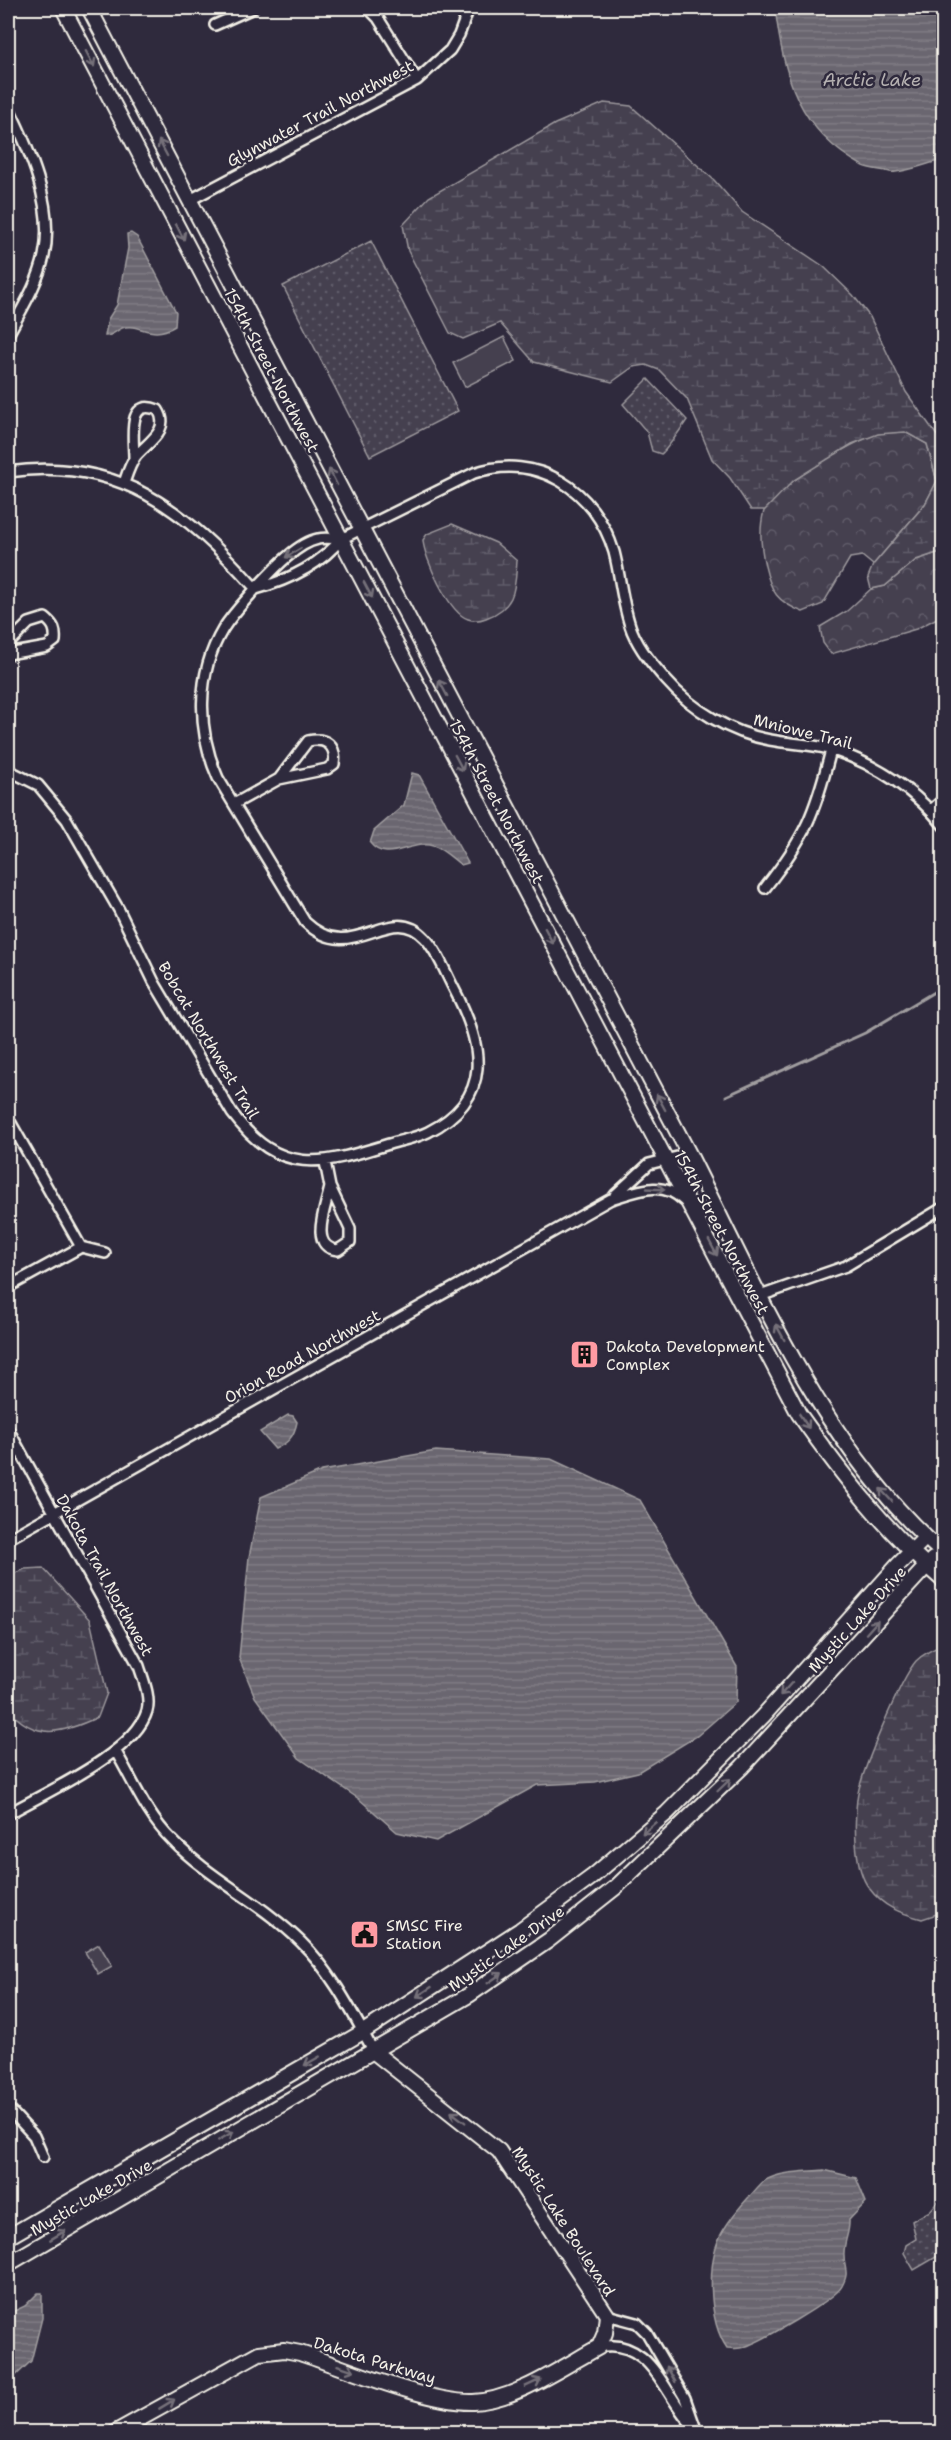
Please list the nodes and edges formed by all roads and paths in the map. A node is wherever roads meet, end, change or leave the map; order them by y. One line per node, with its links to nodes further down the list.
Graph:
1 (63, 8): 15 (street, 154th Street Northwest, one-way to 15)
2 (89, 8): 9 (street, 154th Street Northwest, one-way to 2)
3 (253, 8): 6 (street)
4 (368, 8): 7 (street)
5 (469, 8): 7 (street, Glynwater Trail Northwest)
6 (215, 25)
7 (417, 80): 9 (street, Glynwater Trail Northwest)
8 (8, 106): 10 (street)
9 (190, 200): 14 (street, 154th Street Northwest, one-way to 9)
10 (8, 335)
11 (134, 458): 11 (street); 13 (street)
12 (8, 472): 13 (street)
13 (124, 483): 16 (street)
14 (360, 530): 15 (street, Bobcat Northwest Trail); 19 (street, Mniowe Trail); 28 (street, 154th Street Northwest, one-way to 14)
15 (341, 538): 16 (street, Bobcat Northwest Trail); 16 (street, Bobcat Northwest Trail, one-way to 16); 29 (street, 154th Street Northwest, one-way to 29)
16 (256, 589): 23 (street, Bobcat Northwest Trail)
17 (8, 644): 18 (street)
18 (8, 654)
19 (831, 750): 24 (street, Mniowe Trail); 26 (street)
20 (8, 770): 30 (street, Bobcat Northwest Trail)
21 (279, 780): 21 (street); 23 (street)
22 (944, 799): 24 (street)
23 (234, 804): 30 (street, Bobcat Northwest Trail)
24 (931, 810): 25 (street, Mniowe Trail)
25 (944, 826)
26 (765, 888)
27 (8, 1118): 35 (street)
28 (688, 1154): 29 (street, Orion Road Northwest); 38 (street, 154th Street Northwest)
29 (666, 1160): 32 (street, Orion Road Northwest); 34 (street, 154th Street Northwest)
30 (326, 1162): 31 (street)
31 (330, 1187): 31 (street)
32 (611, 1199): 34 (street, Orion Road Northwest, one-way to 34); 40 (street, Orion Road Northwest)
33 (944, 1206): 38 (street)
34 (693, 1211): 43 (street, 154th Street Northwest, one-way to 43)
35 (81, 1246): 36 (street); 37 (street)
36 (105, 1253)
37 (8, 1287)
38 (760, 1296): 41 (street, 154th Street Northwest, one-way to 38)
39 (8, 1429): 40 (street, Dakota Trail Northwest)
40 (54, 1513): 42 (street, Orion Road Northwest); 47 (street, Dakota Trail Northwest)
41 (926, 1538): 43 (street, Mystic Lake Drive); 44 (street, 154th Street Northwest)
42 (8, 1539)
43 (910, 1553): 45 (street, 154th Street Northwest); 49 (street, Mystic Lake Drive, one-way to 49)
44 (942, 1553): 45 (street, Mystic Lake Drive)
45 (926, 1566): 46 (street, 154th Street Northwest); 50 (street, Mystic Lake Drive, one-way to 45)
46 (944, 1581)
47 (116, 1752): 48 (street, Dakota Trail Northwest); 49 (street)
48 (8, 1814)
49 (363, 2032): 50 (street); 53 (street, Mystic Lake Drive, one-way to 53)
50 (374, 2052): 54 (street, Mystic Lake Drive, one-way to 50); 55 (street, Mystic Lake Boulevard, one-way to 50)
51 (8, 2108): 52 (street)
52 (44, 2157)
53 (8, 2237)
54 (8, 2265)
55 (607, 2315): 56 (street); 57 (street, Mystic Lake Boulevard, one-way to 55)
56 (599, 2347): 57 (street, Mystic Lake Boulevard); 58 (street, Dakota Parkway, one-way to 56)
57 (696, 2430)
58 (116, 2433)

